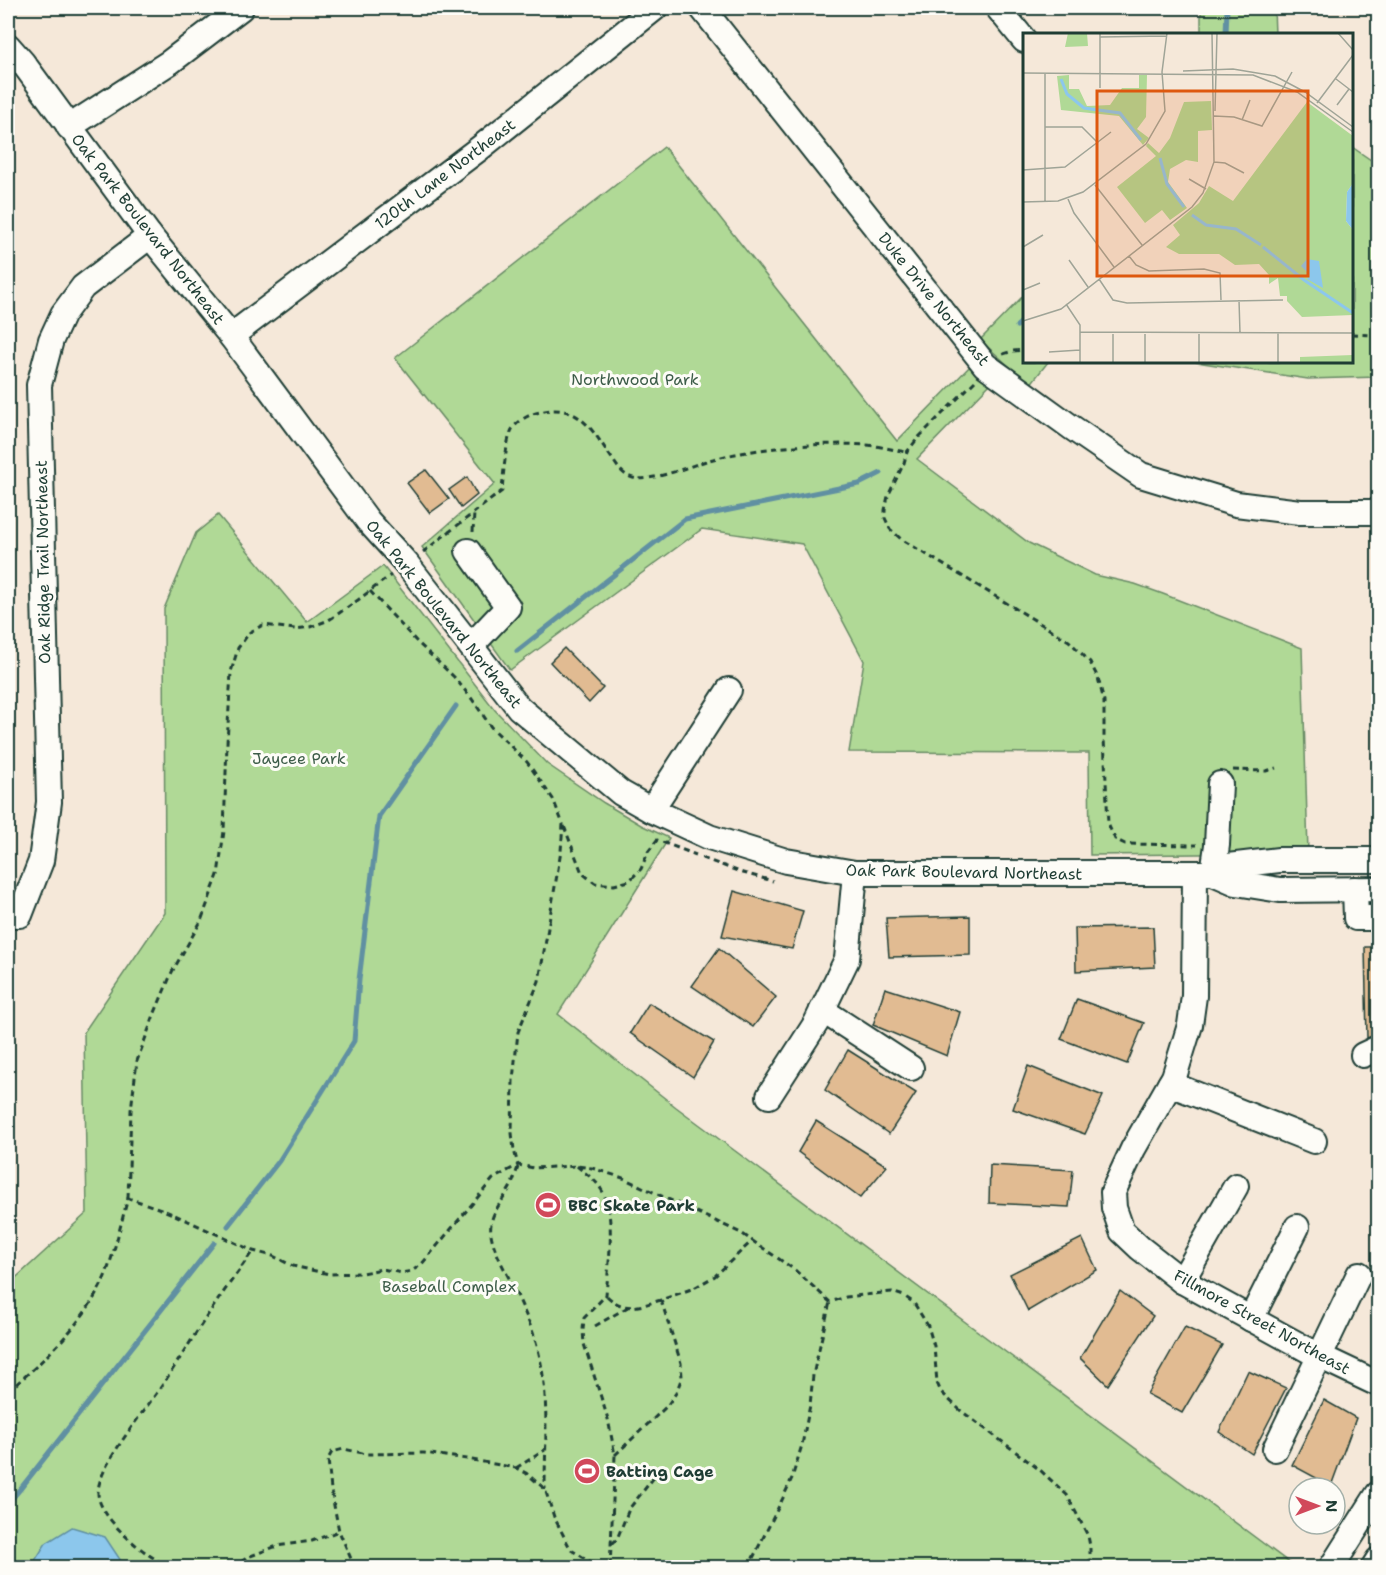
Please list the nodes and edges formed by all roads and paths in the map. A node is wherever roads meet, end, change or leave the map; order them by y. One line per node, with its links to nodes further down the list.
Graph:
1 (241, 8): 7 (street)
2 (655, 8): 11 (street, 120th Lane Northeast)
3 (702, 8): 14 (street, Duke Drive Northeast)
4 (998, 8): 5 (street)
5 (1023, 39)
6 (8, 46): 7 (street, Oak Park Boulevard Northeast)
7 (69, 127): 8 (street, Oak Park Boulevard Northeast)
8 (150, 236): 11 (street, Oak Park Boulevard Northeast); 31 (street, Oak Ridge Trail Northeast)
9 (1353, 334): 10 (path)
10 (1378, 335)
11 (231, 336): 19 (street, Oak Park Boulevard Northeast)
12 (981, 376): 13 (path)
13 (907, 452): 16 (path); 26 (path)
14 (1378, 512)
15 (468, 551): 19 (street)
16 (422, 552)
17 (394, 573): 18 (path)
18 (370, 591): 24 (path); 41 (path)
19 (471, 646): 23 (street, Oak Park Boulevard Northeast)
20 (729, 690): 23 (street)
21 (1275, 768): 22 (path)
22 (1220, 784): 29 (street)
23 (651, 810): 28 (street, Oak Park Boulevard Northeast)
24 (563, 824): 25 (path); 38 (path)
25 (657, 840)
26 (1138, 844)
27 (1378, 860): 29 (street, Oak Park Boulevard Northeast)
28 (855, 873): 29 (street, Oak Park Boulevard Northeast); 33 (street)
29 (1204, 873): 30 (street, Oak Park Boulevard Northeast); 35 (street)
30 (1367, 889): 32 (street)
31 (8, 915)
32 (1378, 918)
33 (822, 1010): 34 (street); 36 (street)
34 (911, 1068)
35 (1170, 1084): 37 (street); 46 (street, Fillmore Street Northeast)
36 (769, 1096)
37 (1314, 1141)
38 (518, 1165): 39 (path); 44 (path); 57 (path)
39 (577, 1166): 43 (path); 47 (path)
40 (1236, 1186): 46 (street)
41 (128, 1198): 44 (path); 55 (path)
42 (1297, 1227): 51 (street)
43 (753, 1240): 48 (path); 49 (path)
44 (253, 1251): 66 (path)
45 (1359, 1274): 53 (street)
46 (1182, 1281): 51 (street, Fillmore Street Northeast)
47 (606, 1295): 50 (path); 58 (path)
48 (661, 1300): 50 (path); 58 (path)
49 (830, 1302): 72 (path); 73 (path)
50 (628, 1307): 52 (path)
51 (1251, 1319): 53 (street, Fillmore Street Northeast)
52 (595, 1326)
53 (1319, 1356): 54 (street, Fillmore Street Northeast); 56 (street)
54 (1378, 1384)
55 (8, 1391)
56 (1275, 1449)
57 (546, 1450): 59 (path); 61 (path)
58 (615, 1455): 64 (path)
59 (516, 1468): 61 (path); 63 (path)
60 (655, 1476): 64 (path)
61 (545, 1489): 70 (path)
62 (1378, 1494): 74 (street)
63 (339, 1531): 68 (path); 69 (path)
64 (611, 1545): 71 (path)
65 (1378, 1560): 75 (street)
66 (162, 1566): 67 (path)
67 (172, 1568)
68 (233, 1568)
69 (355, 1568)
70 (601, 1568)
71 (610, 1568)
72 (748, 1568)
73 (1090, 1568)
74 (1331, 1568)
75 (1373, 1568)

